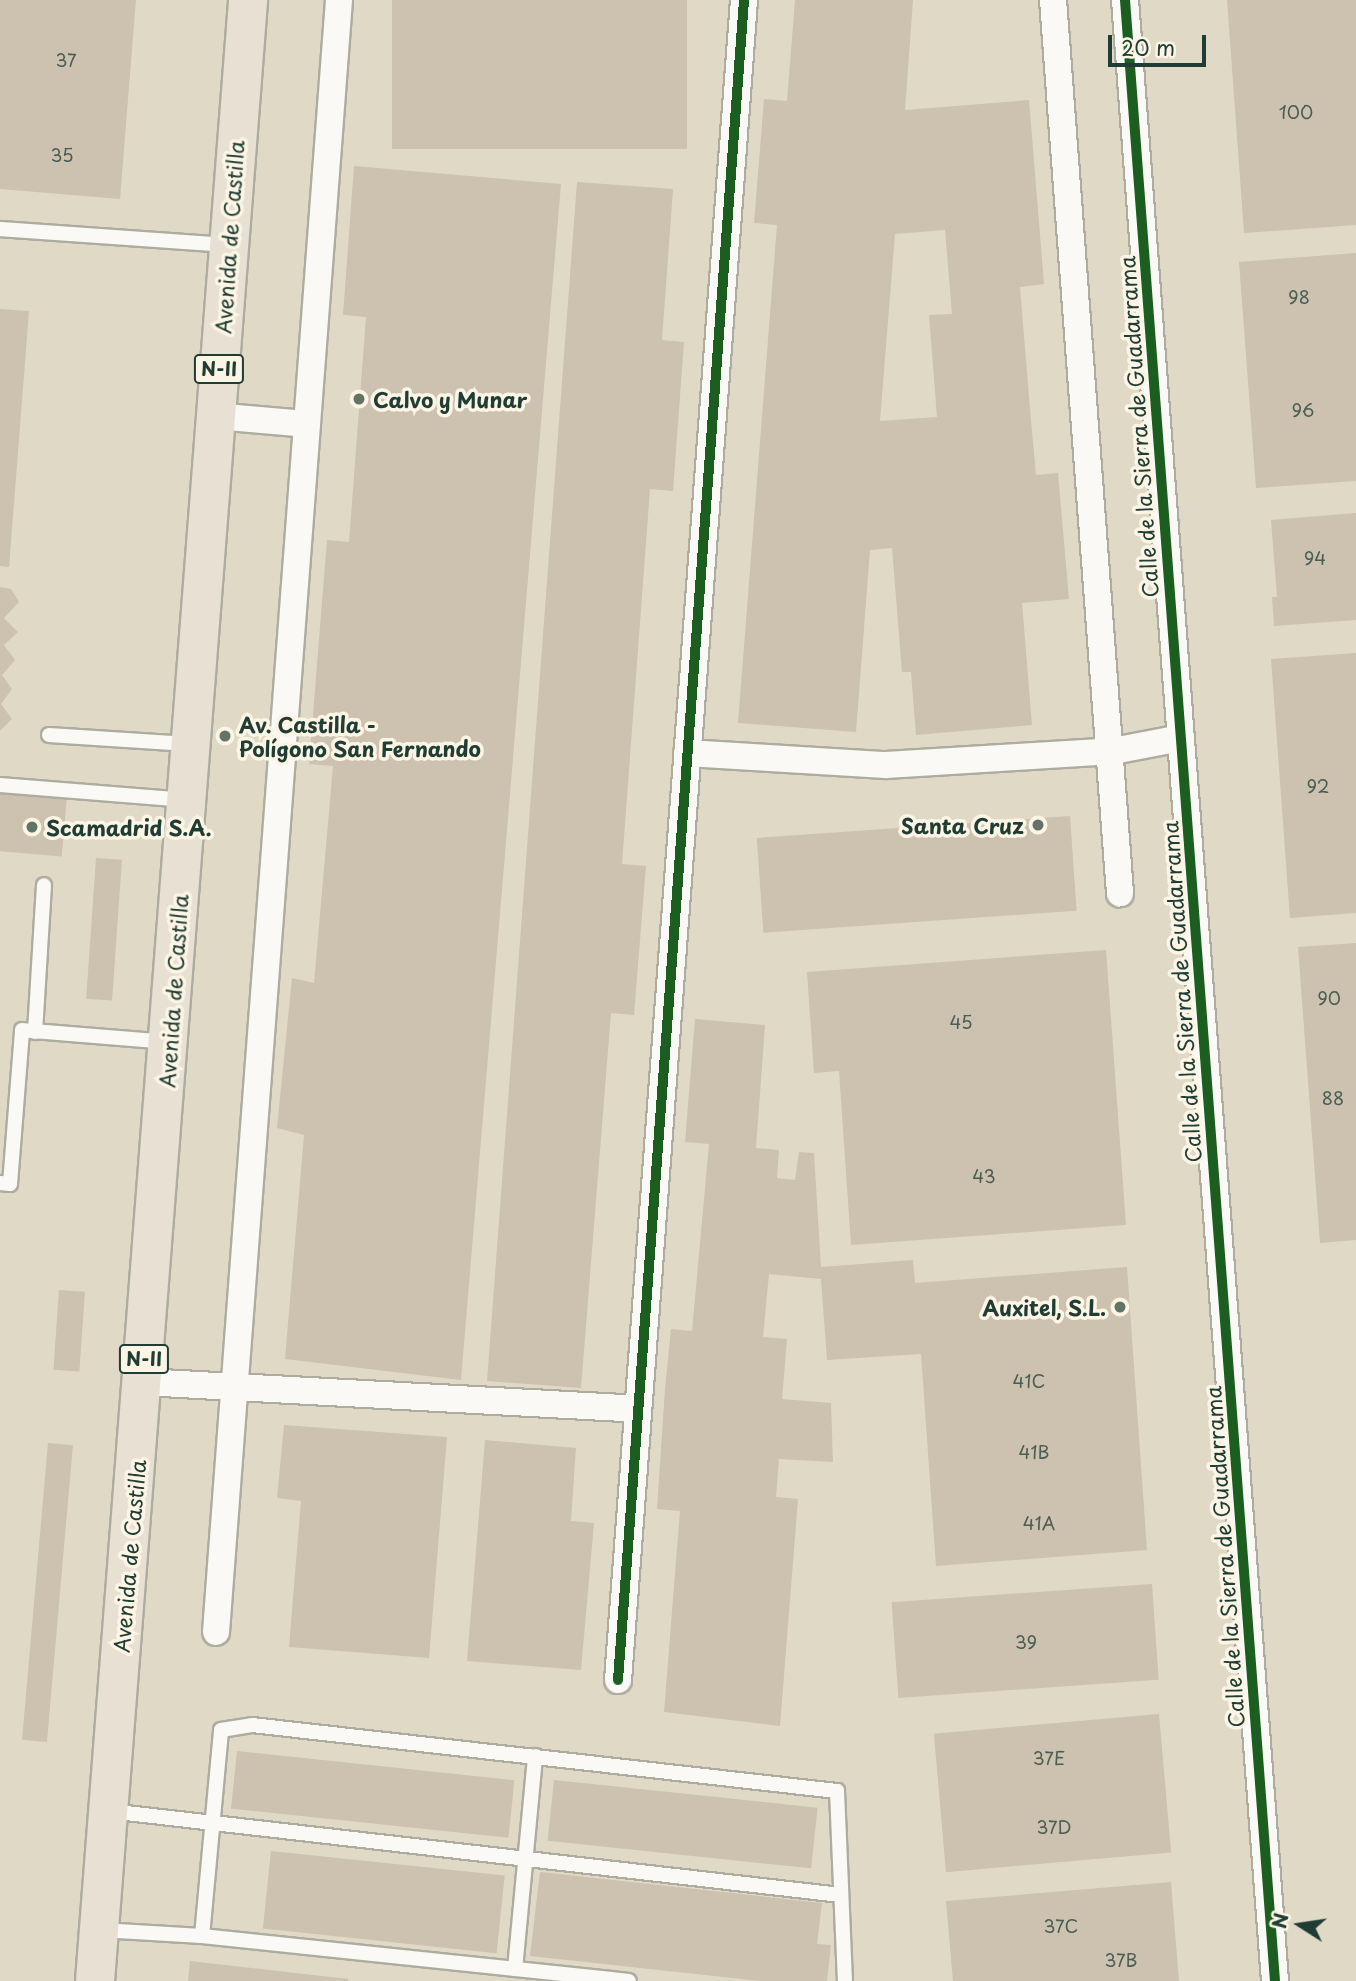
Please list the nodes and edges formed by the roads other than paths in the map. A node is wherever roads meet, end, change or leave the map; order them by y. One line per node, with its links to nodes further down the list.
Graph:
1 (248, 0): 7 (main road, Avenida de Castilla / N-II)
2 (339, 0): 9 (street)
3 (744, 0): 14 (street)
4 (1053, 0): 13 (street)
5 (1125, 0): 11 (street, Calle de la Sierra de Guadarrama)
6 (0, 229): 7 (lane)
7 (227, 245): 8 (main road, Avenida de Castilla / N-II)
8 (215, 416): 9 (street); 12 (main road, Avenida de Castilla / N-II)
9 (307, 424): 23 (street)
10 (49, 735): 12 (lane)
11 (1181, 738): 13 (street); 38 (street, Calle de la Sierra de Guadarrama)
12 (192, 744): 16 (main road, Avenida de Castilla / N-II)
13 (1113, 751): 14 (street); 18 (street)
14 (687, 753): 24 (street)
15 (0, 785): 16 (lane)
16 (188, 800): 20 (main road, Avenida de Castilla / N-II)
17 (44, 886): 19 (lane)
18 (1120, 892)
19 (35, 1032): 20 (lane); 21 (lane)
20 (169, 1042): 22 (main road, Avenida de Castilla / N-II)
21 (0, 1183)
22 (142, 1382): 23 (street); 28 (main road, Avenida de Castilla / N-II)
23 (234, 1390): 24 (street); 25 (street)
24 (638, 1409): 26 (street)
25 (216, 1632)
26 (618, 1680)
27 (535, 1756): 29 (lane); 30 (lane); 31 (lane)
28 (108, 1811): 29 (lane); 32 (main road, Avenida de Castilla / N-II)
29 (212, 1819): 30 (lane); 33 (lane)
30 (525, 1858): 31 (lane); 34 (lane)
31 (841, 1895): 37 (lane)
32 (100, 1930): 33 (lane); 35 (main road, Avenida de Castilla / N-II)
33 (202, 1936): 34 (lane)
34 (515, 1969): 36 (lane)
35 (95, 1981)
36 (629, 1981)
37 (845, 1981)
38 (1275, 1981)

